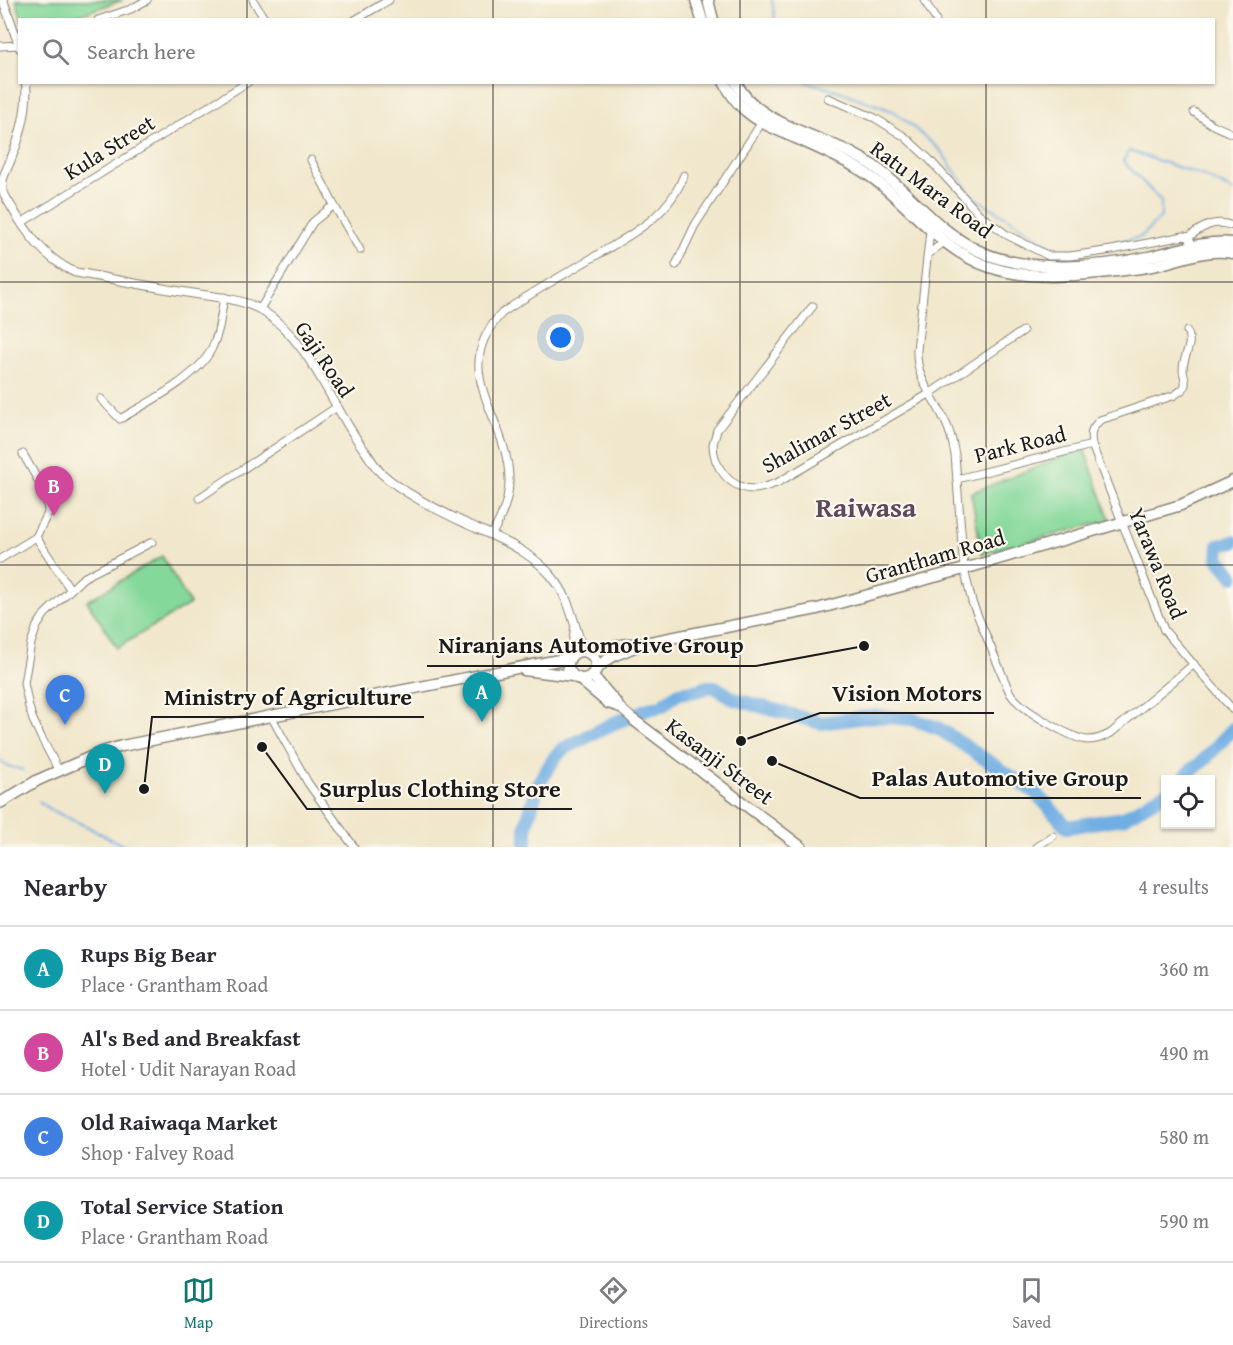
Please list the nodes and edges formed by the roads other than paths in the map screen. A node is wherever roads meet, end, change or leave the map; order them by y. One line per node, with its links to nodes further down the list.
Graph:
1 (3, 0): 14 (street)
2 (147, 0): 8 (street)
3 (253, 0): 9 (street)
4 (389, 0): 10 (street)
5 (696, 0): 11 (main road)
6 (708, 0): 12 (main road)
7 (924, 0): 13 (street)
8 (104, 18)
9 (264, 18)
10 (358, 18)
11 (701, 18)
12 (712, 18)
13 (935, 18)
14 (18, 43)
15 (0, 46): 16 (street)
16 (18, 46)
17 (26, 84): 28 (street, Gaji Road)
18 (245, 84): 28 (street, Kula Street)
19 (725, 84): 23 (main road, Ratu Mara Road)
20 (737, 84): 32 (main road, Ratu Mara Road)
21 (828, 98): 32 (street)
22 (1194, 112): 24 (street)
23 (762, 122): 30 (main road, Ratu Mara Road); 37 (street)
24 (1233, 134)
25 (311, 160): 27 (street)
26 (684, 176): 52 (street)
27 (334, 206): 34 (street); 40 (street)
28 (21, 223): 38 (street, Gaji Road)
29 (1233, 226): 32 (street)
30 (930, 231): 31 (main road, Ratu Mara Road); 35 (street)
31 (944, 242): 35 (street); 36 (main road, Ratu Mara Road)
32 (1191, 242): 33 (main road, Ratu Mara Road)
33 (1233, 243)
34 (360, 250)
35 (928, 252): 43 (street)
36 (1233, 253)
37 (676, 265)
38 (224, 297): 40 (street, Gaji Road); 44 (street)
39 (813, 306): 43 (street, Shalimar Street)
40 (260, 309): 45 (street, Gaji Road)
41 (1023, 331): 43 (street, Shalimar Street)
42 (1187, 331): 46 (street)
43 (929, 394): 48 (street)
44 (101, 399)
45 (337, 407): 50 (street); 52 (street, Gaji Road)
46 (1092, 445): 48 (street, Park Road); 51 (street, Yarawa Road)
47 (22, 454): 53 (street)
48 (957, 479): 56 (street)
49 (1233, 481): 51 (main road, Grantham Road)
50 (199, 498)
51 (1122, 523): 56 (main road, Grantham Road); 62 (street, Yarawa Road)
52 (492, 534): 58 (street, Gaji Road)
53 (36, 537): 55 (street); 57 (street)
54 (152, 542): 57 (street)
55 (0, 559)
56 (964, 568): 59 (main road, Grantham Road); 62 (street)
57 (70, 589): 70 (street)
58 (575, 628): 60 (street, Gaji Road); 61 (street, Gaji Road)
59 (640, 644): 60 (main road, Grantham Road); 64 (main road, Grantham Road)
60 (585, 651): 61 (main road); 64 (main road)
61 (570, 657): 63 (main road); 65 (main road)
62 (1194, 664): 67 (street, Yarawa Road)
63 (512, 668): 65 (main road); 68 (main road)
64 (593, 673): 65 (main road); 66 (main road, Kasanji Street)
65 (575, 677): 66 (main road, Kasanji Street)
66 (621, 709): 69 (main road, Kasanji Street)
67 (1233, 710)
68 (271, 716): 70 (main road); 73 (street)
69 (635, 721): 74 (main road, Kasanji Street)
70 (59, 771): 71 (main road)
71 (0, 803)
72 (1053, 836): 75 (street)
73 (354, 847)
74 (801, 847)
75 (1036, 847)

